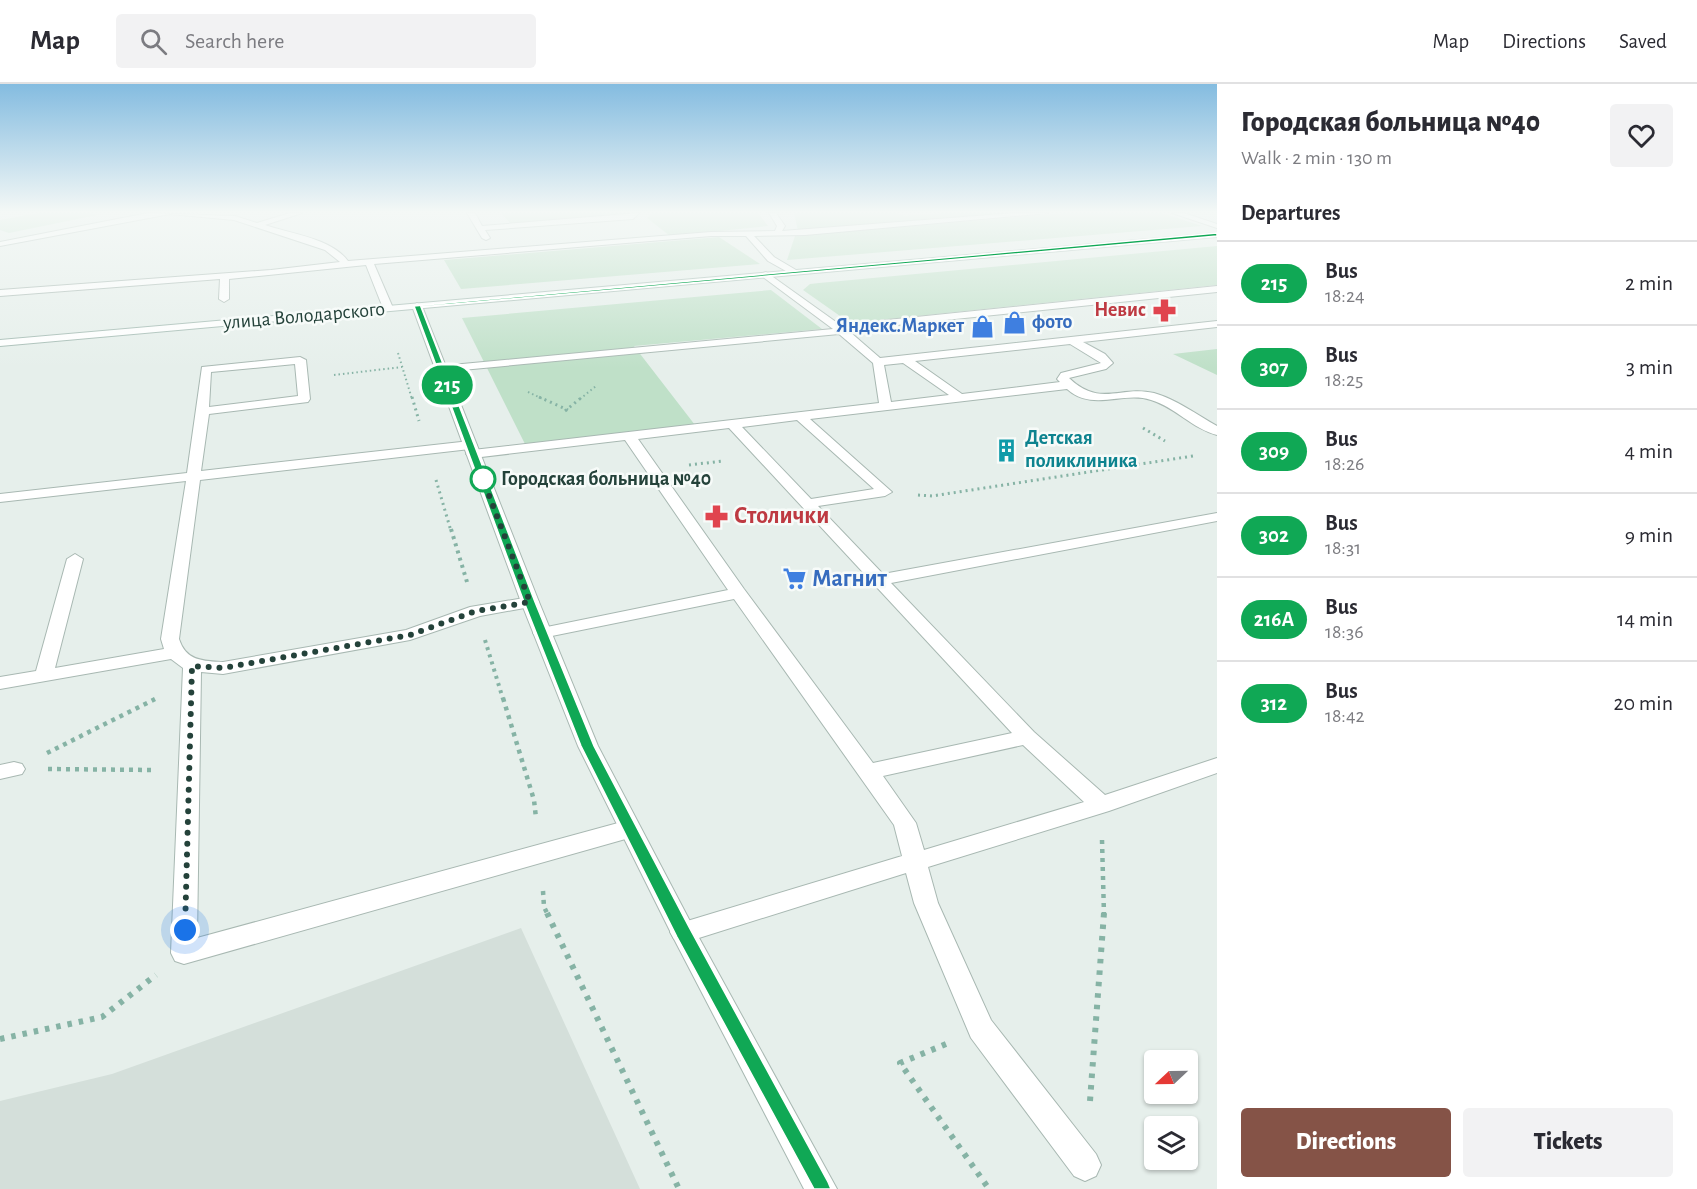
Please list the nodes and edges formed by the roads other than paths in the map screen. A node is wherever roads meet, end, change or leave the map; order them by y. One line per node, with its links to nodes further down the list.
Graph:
1 (340, 265): 7 (main road)
2 (370, 265): 12 (main road)
3 (780, 265): 5 (main road)
4 (878, 265): 5 (main road, улица Володарского)
5 (793, 272): 6 (main road, улица Володарского)
6 (766, 275): 11 (main road, улица Володарского); 14 (main road)
7 (225, 276): 9 (main road); 10 (main road)
8 (1217, 289): 14 (main road)
9 (0, 293)
10 (224, 299)
11 (417, 306): 12 (main road, улица Володарского); 19 (main road)
12 (388, 308): 16 (main road, улица Володарского)
13 (1217, 324): 15 (main road)
14 (842, 331): 18 (main road); 19 (main road)
15 (1071, 340): 17 (main road); 20 (main road)
16 (0, 343)
17 (905, 359): 18 (main road); 21 (main road)
18 (878, 362): 22 (main road)
19 (441, 369): 28 (main road)
20 (1068, 385): 21 (main road); 26 (main road)
21 (959, 397): 22 (main road)
22 (885, 405): 24 (main road)
23 (203, 411): 23 (main road); 29 (main road)
24 (801, 417): 25 (main road); 31 (main road)
25 (733, 425): 27 (main road); 31 (main road)
26 (1217, 431)
27 (629, 436): 28 (main road); 35 (main road)
28 (471, 450): 29 (main road); 36 (main road)
29 (192, 476): 30 (main road); 38 (main road)
30 (0, 498)
31 (805, 504): 34 (main road)
32 (1217, 517): 34 (main road)
33 (75, 559): 40 (main road)
34 (878, 580): 42 (main road)
35 (738, 594): 37 (main road); 44 (main road)
36 (530, 602): 37 (main road); 39 (main road)
37 (542, 633): 46 (main road)
38 (174, 653): 39 (main road); 40 (main road)
39 (192, 673): 46 (main road)
40 (44, 675): 41 (main road)
41 (0, 683)
42 (1027, 737): 44 (main road); 45 (main road)
43 (1217, 765): 45 (main road)
44 (868, 772): 47 (main road)
45 (1101, 805): 47 (main road)
46 (629, 829): 48 (main road)
47 (916, 861): 48 (main road); 49 (main road)
48 (683, 932): 50 (main road)
49 (1085, 1165)
50 (821, 1189)

